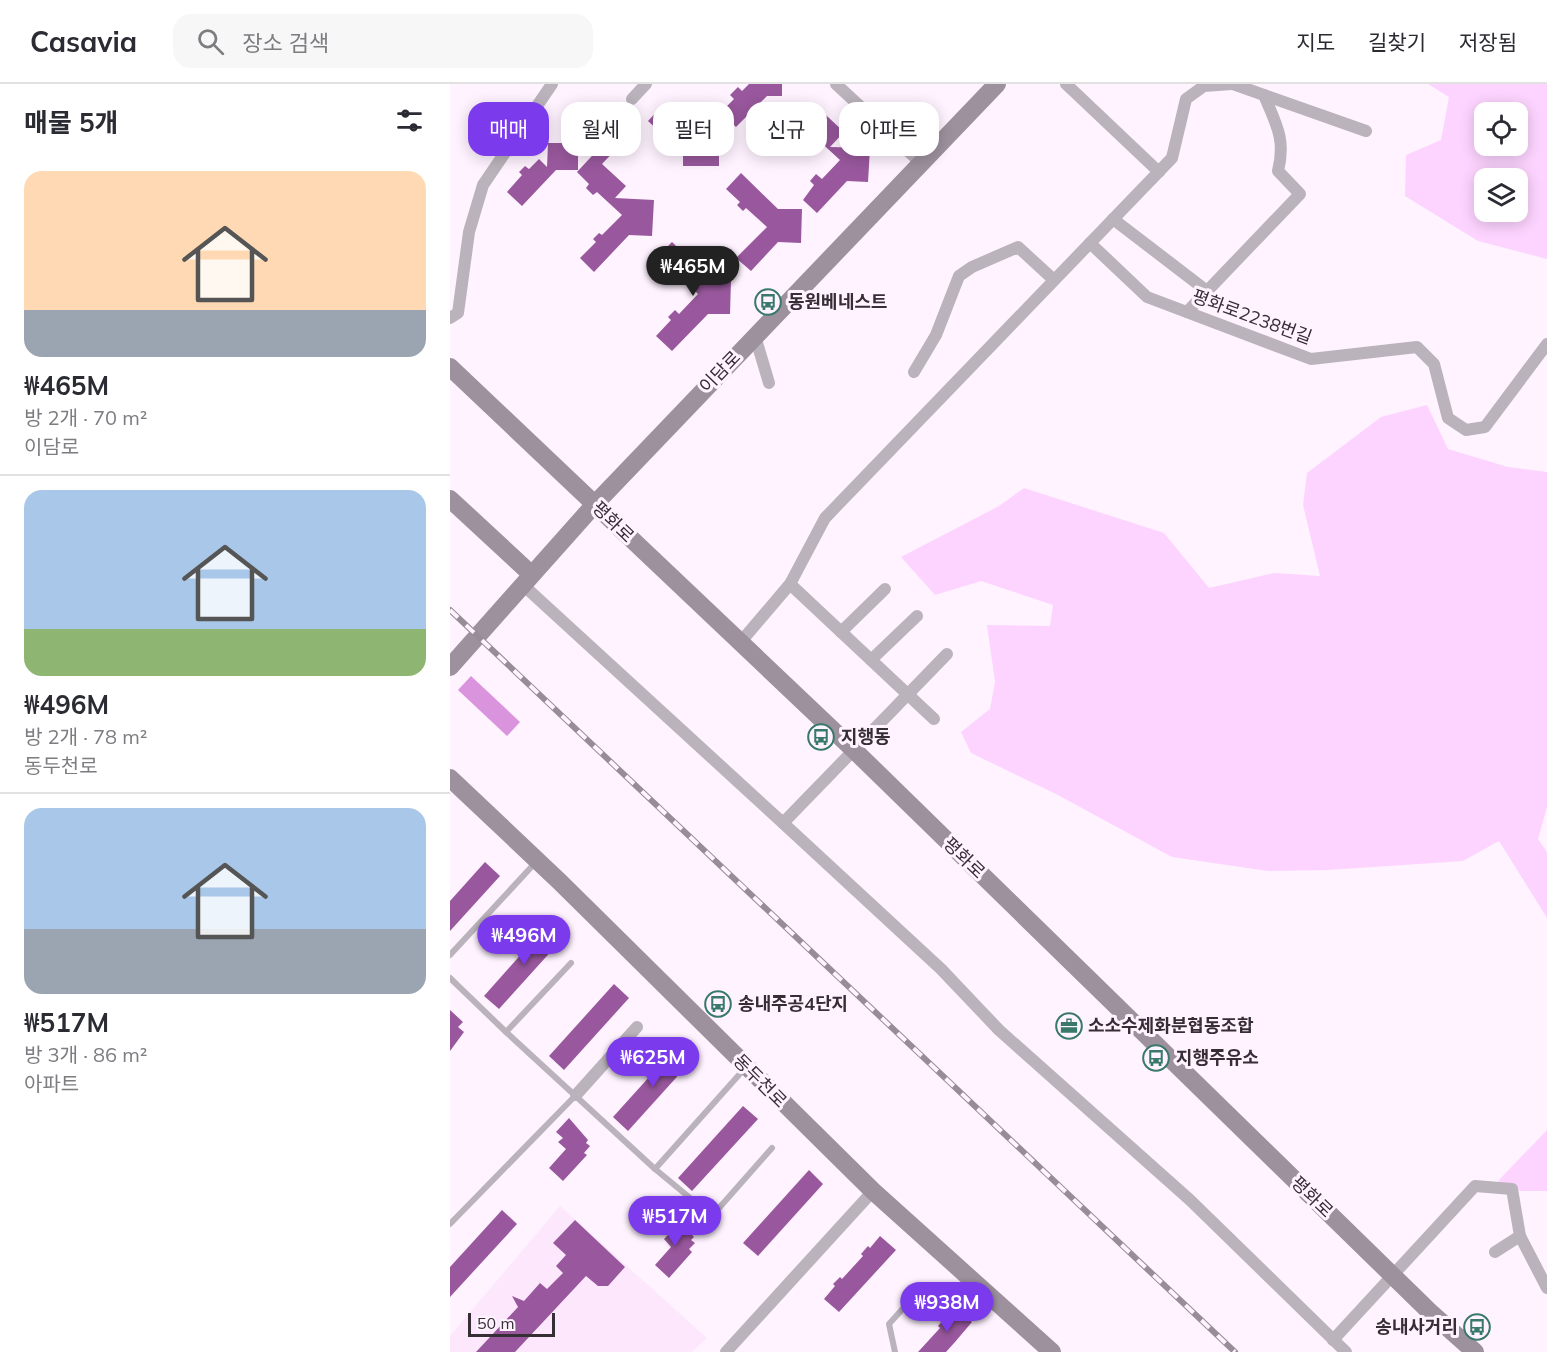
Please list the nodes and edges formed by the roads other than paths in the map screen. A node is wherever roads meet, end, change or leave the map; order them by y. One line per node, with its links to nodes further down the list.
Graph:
1 (552, 84): 17 (street)
2 (646, 84): 8 (street)
3 (836, 84): 10 (street)
4 (997, 84): 10 (street, 이담로)
5 (1066, 84): 11 (street)
6 (1233, 84): 7 (street); 11 (street)
7 (1263, 95): 9 (street); 15 (street)
8 (632, 99)
9 (1366, 131)
10 (920, 162): 18 (street, 이담로)
11 (1159, 172): 12 (street)
12 (1113, 219): 13 (street); 15 (street)
13 (1090, 243): 14 (street); 16 (street, 평화로2238번길)
14 (1054, 280): 21 (street); 26 (street)
15 (1207, 291): 16 (street)
16 (1187, 312): 19 (street, 평화로2238번길)
17 (450, 318)
18 (755, 336): 22 (street); 24 (street, 이담로)
19 (1547, 345)
20 (450, 367): 24 (street, 평화로)
21 (914, 372)
22 (769, 383)
23 (450, 499): 25 (street)
24 (595, 504): 25 (street, 이담로); 30 (street, 평화로)
25 (526, 579): 33 (street, 이담로); 38 (street)
26 (790, 584): 29 (street); 30 (street)
27 (885, 589): 29 (street)
28 (917, 616): 32 (street)
29 (841, 632): 32 (street)
30 (739, 644): 36 (street, 평화로)
31 (947, 654): 34 (street)
32 (871, 660): 34 (street)
33 (450, 667)
34 (907, 694): 35 (street); 36 (street)
35 (934, 719)
36 (855, 751): 38 (street); 53 (street, 평화로)
37 (450, 778): 39 (street, 동두천로)
38 (783, 823): 56 (street)
39 (538, 861): 40 (lane); 45 (street, 동두천로)
40 (450, 956)
41 (571, 963): 44 (lane)
42 (450, 978): 44 (lane)
43 (637, 1028): 46 (street)
44 (506, 1032): 46 (lane)
45 (746, 1067): 48 (lane); 49 (street, 동두천로)
46 (576, 1095): 48 (lane); 50 (lane)
47 (772, 1148): 48 (lane)
48 (655, 1169)
49 (873, 1191): 57 (street); 59 (street, 동두천로)
50 (450, 1224)
51 (1520, 1236): 52 (street); 53 (street); 54 (street)
52 (1495, 1252)
53 (1393, 1276): 56 (street); 61 (street, 평화로)
54 (1547, 1288)
55 (916, 1294): 58 (lane)
56 (1333, 1340): 60 (street)
57 (726, 1352)
58 (895, 1352)
59 (1052, 1352)
60 (1346, 1352)
61 (1474, 1352)

